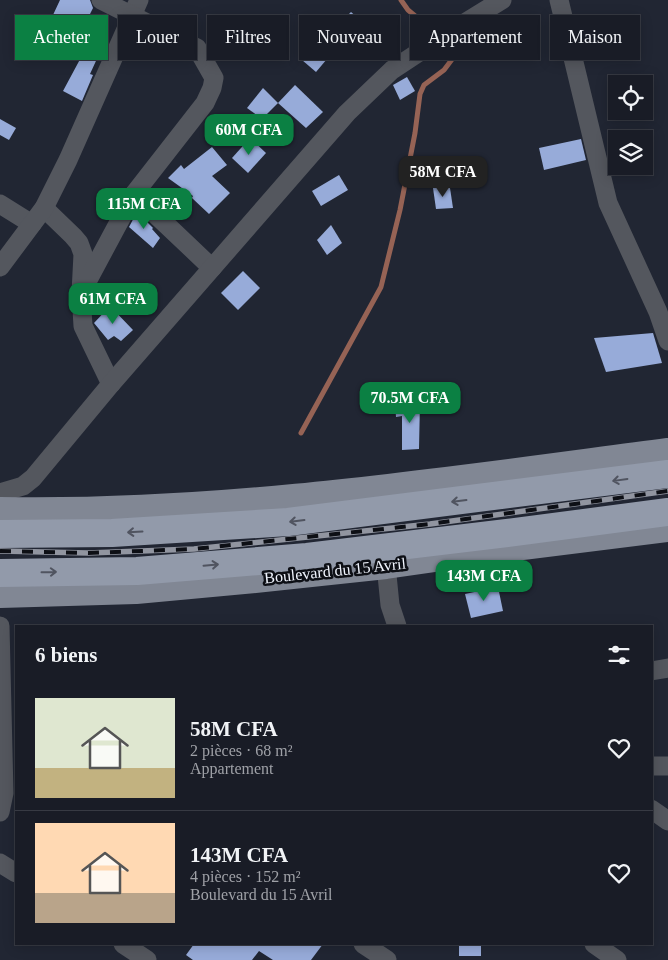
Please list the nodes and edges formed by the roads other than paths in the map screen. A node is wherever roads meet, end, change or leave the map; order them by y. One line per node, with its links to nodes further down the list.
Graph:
1 (101, 0): 4 (street)
2 (502, 0): 10 (street)
3 (559, 0): 12 (street)
4 (136, 8): 5 (street); 7 (street)
5 (134, 194): 10 (street); 11 (street)
6 (0, 204): 8 (street)
7 (44, 208): 8 (street); 11 (street)
8 (32, 224): 9 (street)
9 (0, 266)
10 (212, 268): 13 (street)
11 (81, 293): 13 (street)
12 (668, 341)
13 (111, 384): 16 (street)
14 (668, 452): 17 (main road)
15 (668, 474): 20 (highway, one-way to 20)
16 (0, 493)
17 (0, 511)
18 (668, 512): 22 (highway, Boulevard du 15 Avril, one-way to 18)
19 (668, 528): 21 (main road, Boulevard du 15 Avril)
20 (0, 534)
21 (386, 565): 23 (main road, Boulevard du 15 Avril); 24 (street)
22 (0, 572)
23 (0, 594)
24 (398, 625)
25 (0, 626): 30 (street)
26 (668, 668): 27 (street)
27 (653, 671)
28 (653, 766): 29 (street)
29 (668, 766)
30 (7, 793): 32 (street)
31 (653, 810): 33 (street)
32 (0, 812)
33 (668, 821)
34 (0, 863): 35 (street)
35 (15, 872)
36 (124, 945): 39 (street)
37 (364, 945): 40 (street)
38 (595, 945): 41 (street)
39 (143, 959)
40 (387, 960)
41 (617, 960)

